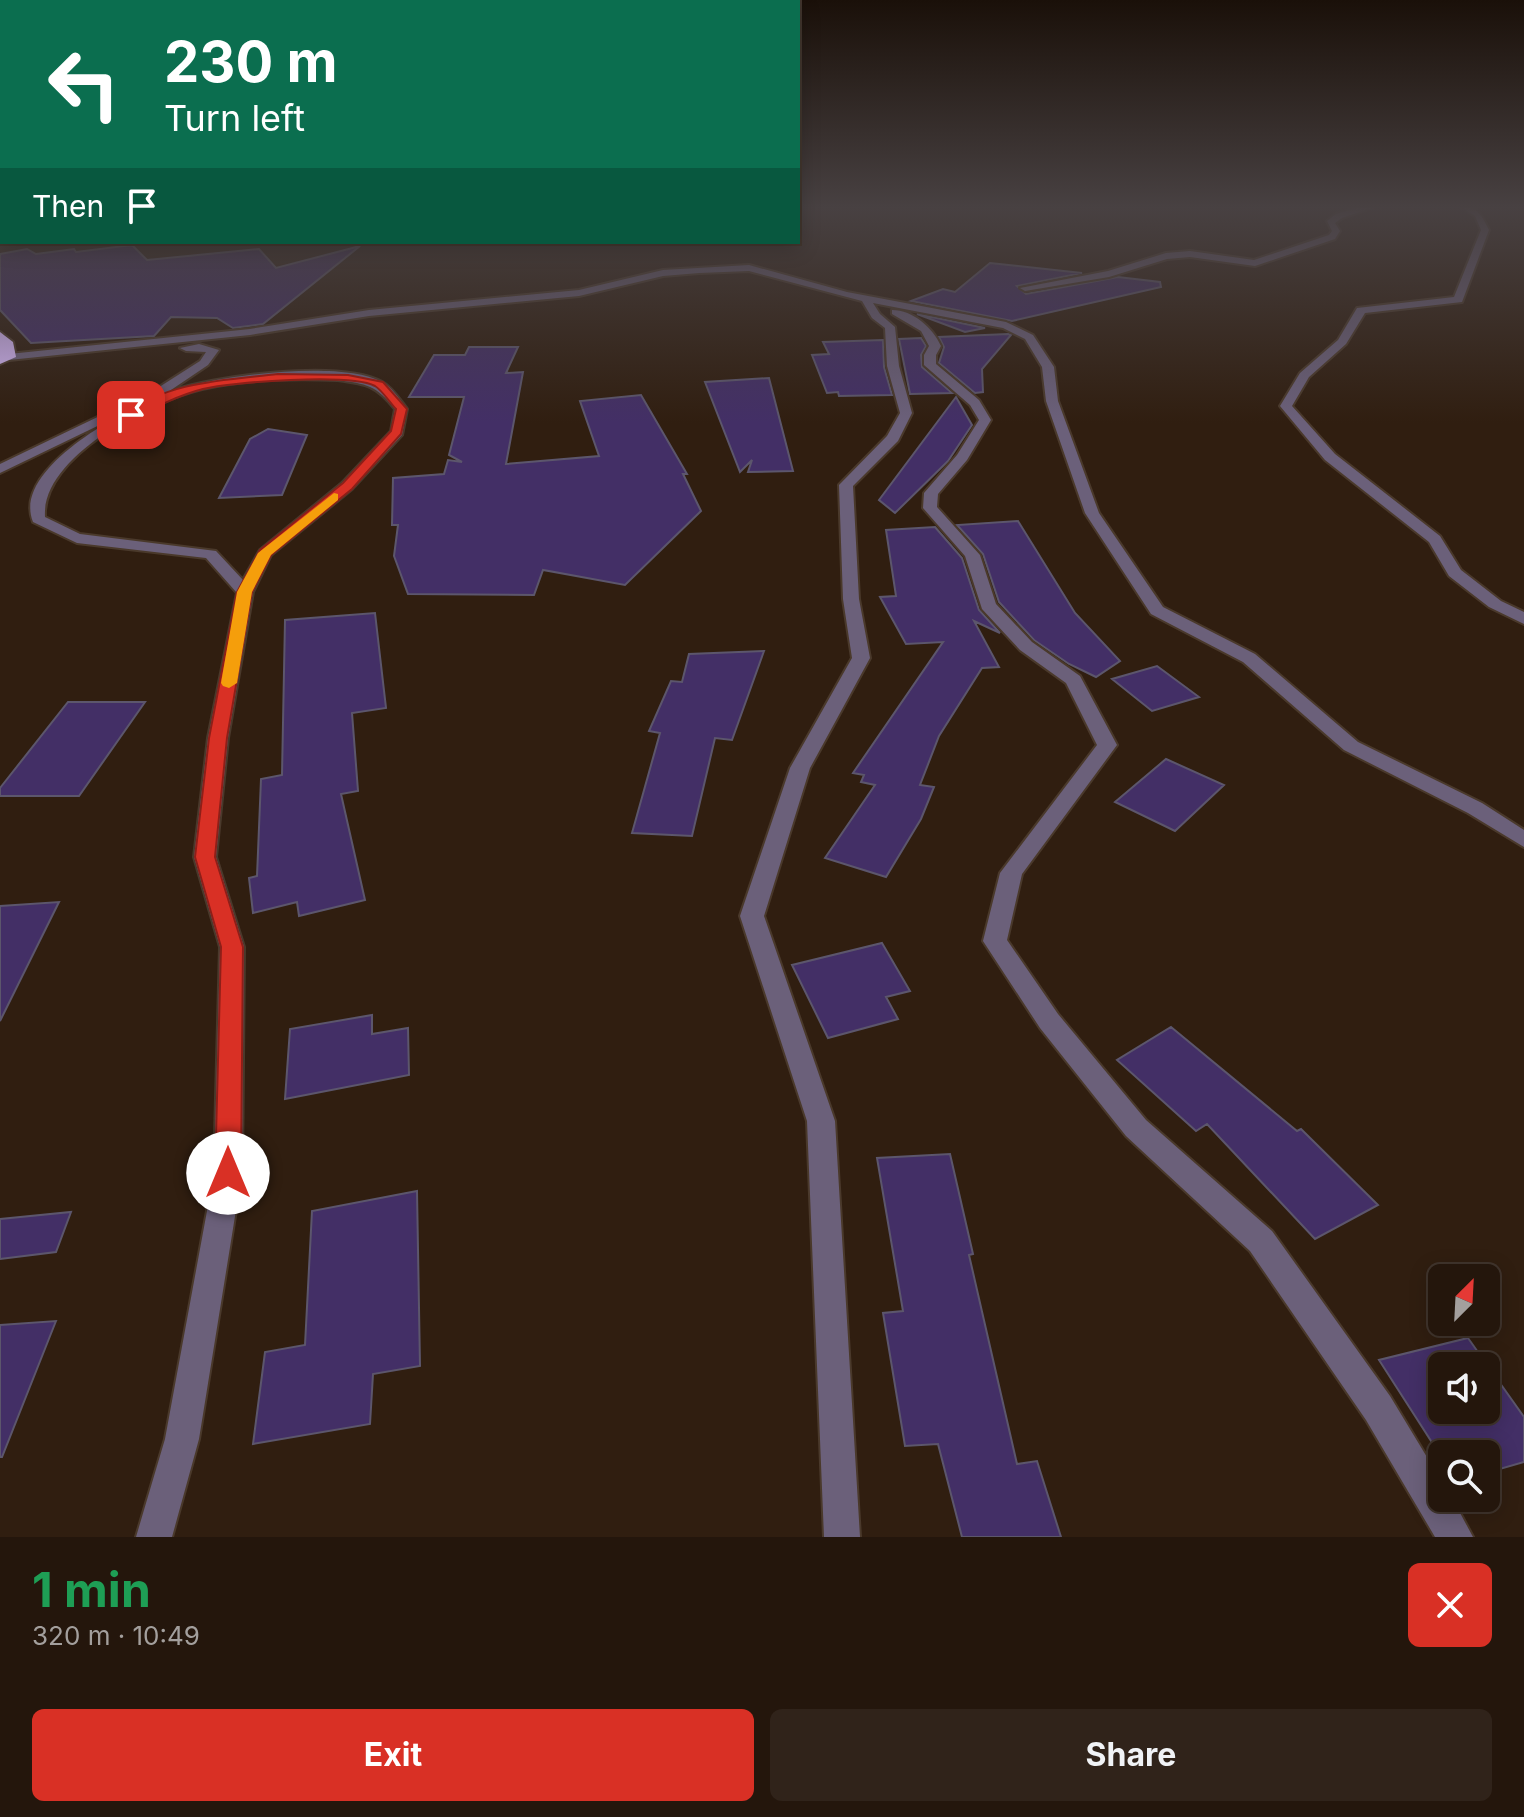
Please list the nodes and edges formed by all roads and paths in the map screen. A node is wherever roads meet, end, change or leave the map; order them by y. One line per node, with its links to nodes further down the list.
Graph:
1 (639, 279): 8 (street)
2 (790, 279): 6 (street)
3 (1081, 279): 5 (street)
4 (1466, 279): 14 (street)
5 (1025, 288)
6 (865, 298): 15 (street); 17 (street); 18 (street)
7 (0, 336): 9 (highway)
8 (73, 350): 9 (street); 10 (street)
9 (4, 359)
10 (172, 384): 11 (street); 12 (street)
11 (104, 429): 13 (street); 13 (street)
12 (0, 469)
13 (245, 592): 16 (street)
14 (1524, 619)
15 (1524, 840)
16 (154, 1537)
17 (842, 1537)
18 (1455, 1537)

